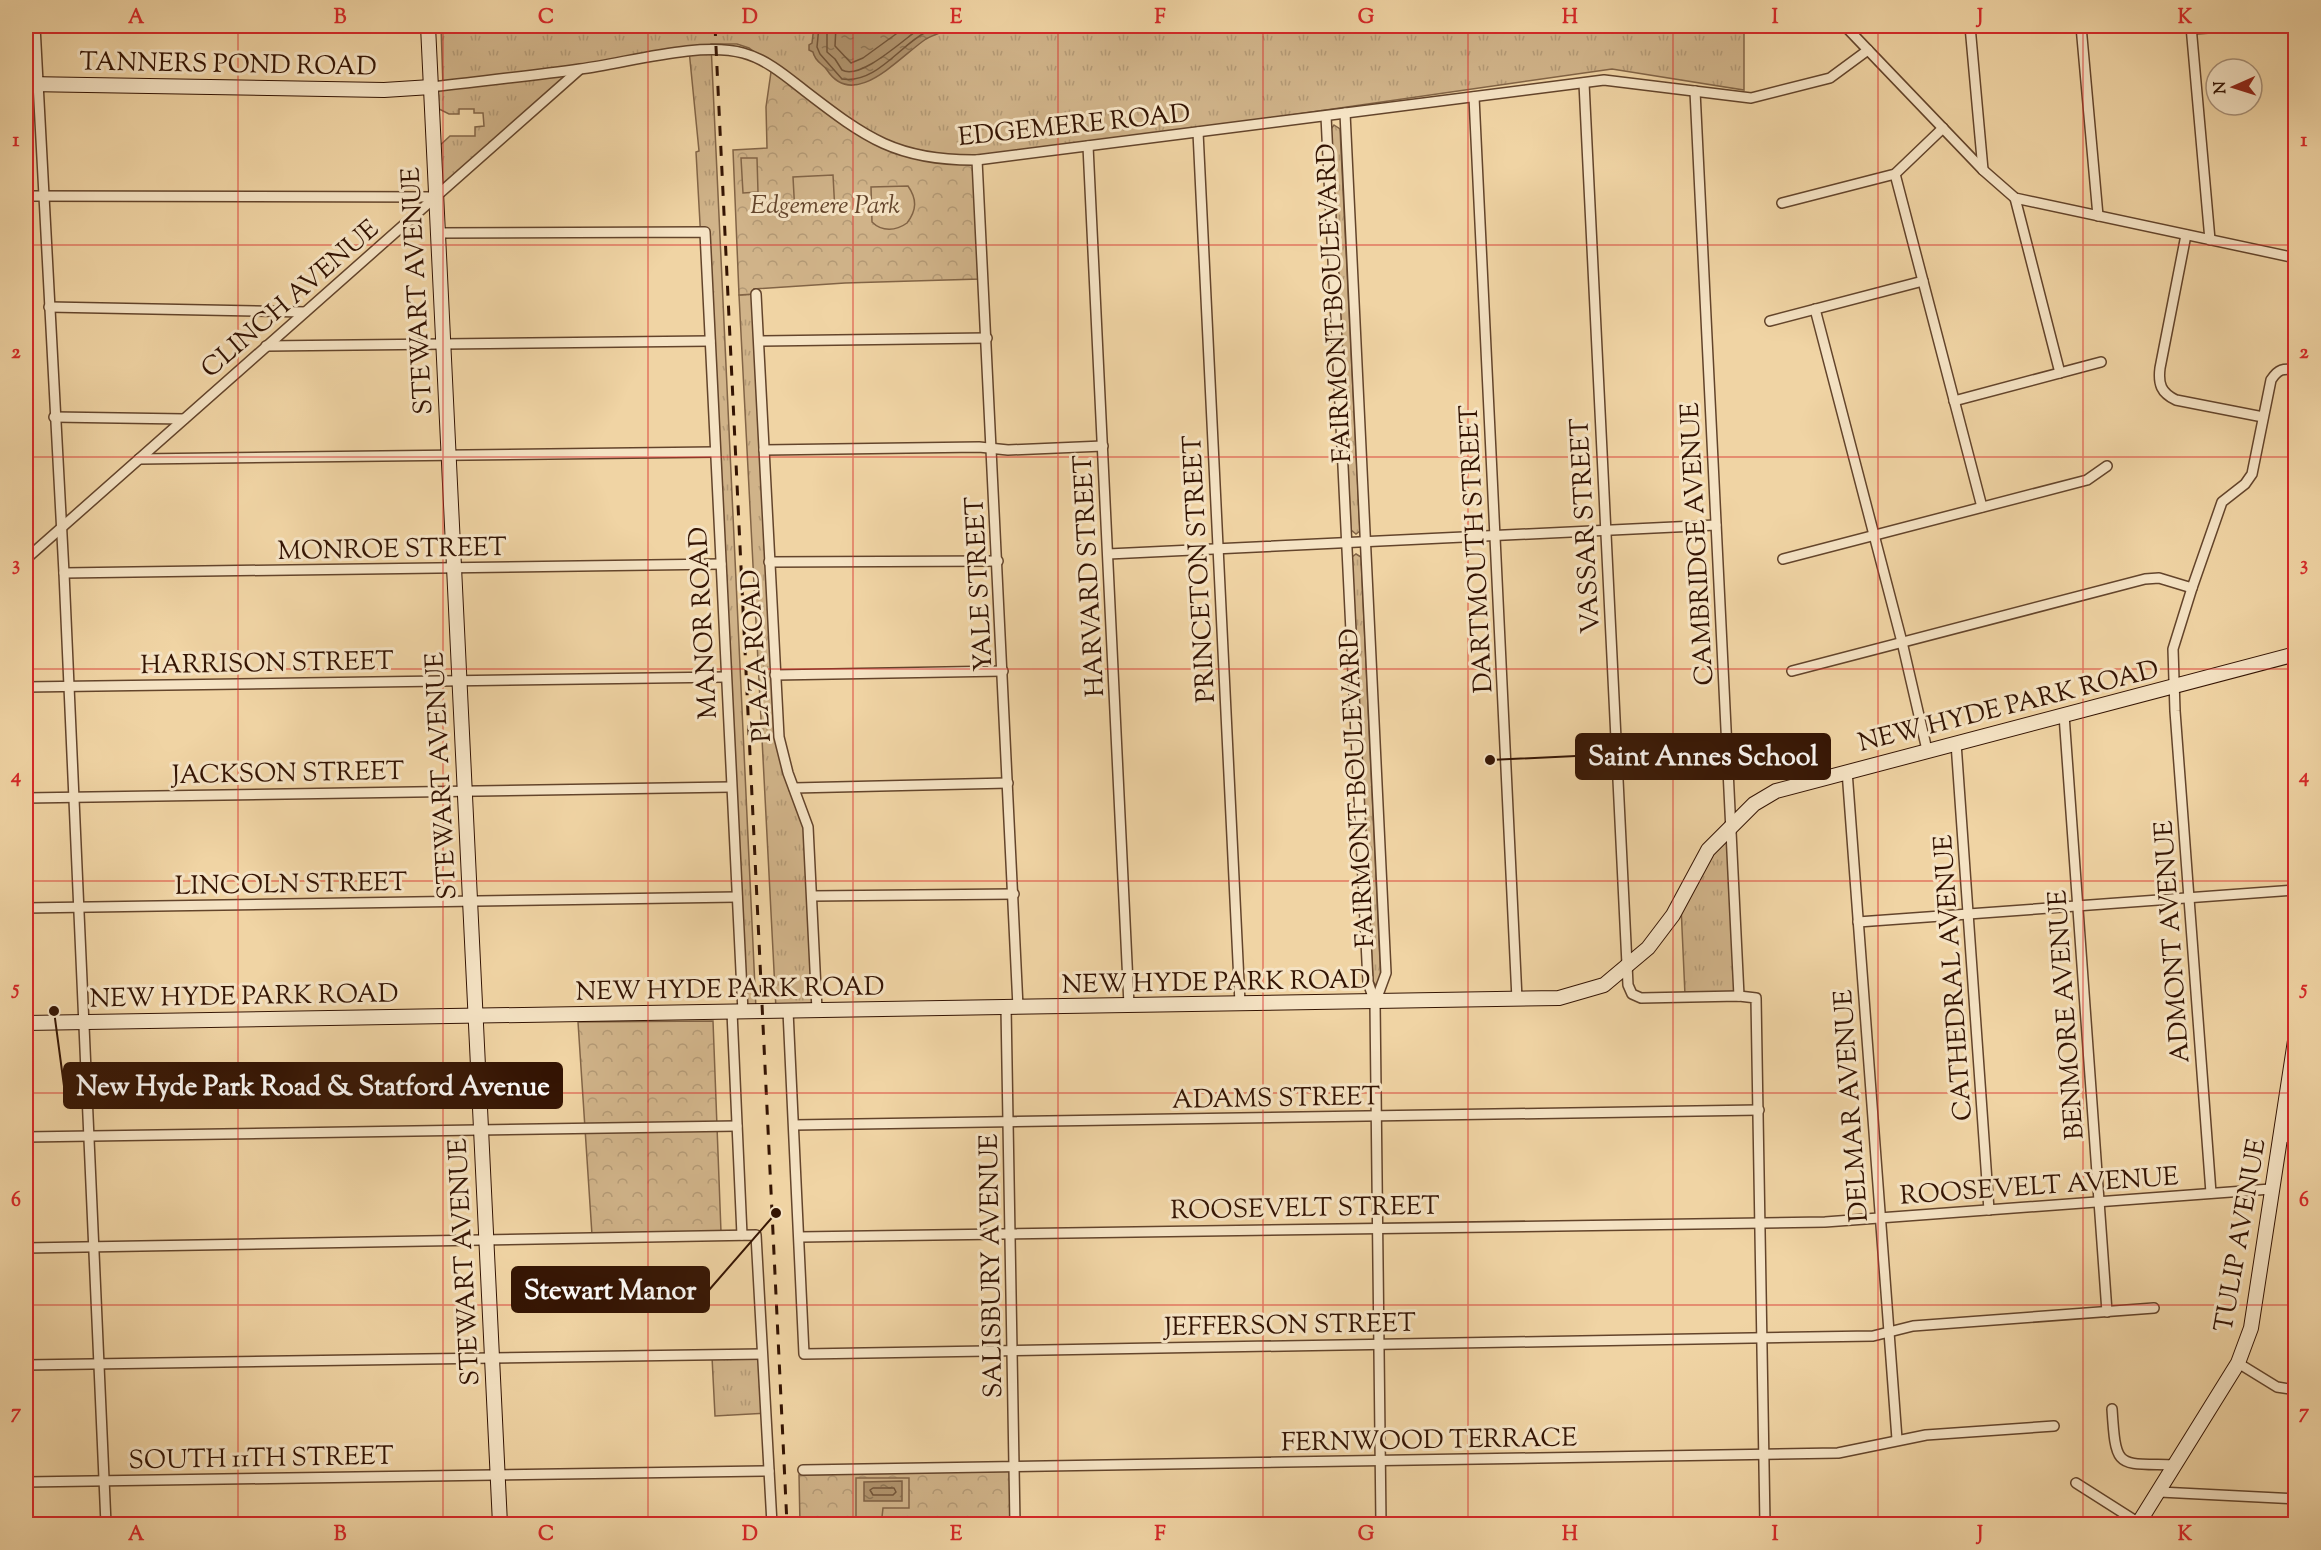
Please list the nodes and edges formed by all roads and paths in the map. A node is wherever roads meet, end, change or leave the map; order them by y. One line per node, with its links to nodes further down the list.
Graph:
1 (35, 26): 11 (street)
2 (428, 26): 12 (main road, STEWART AVENUE)
3 (1845, 26): 8 (street)
4 (1970, 26): 21 (street)
5 (2081, 26): 28 (street)
6 (2239, 26): 7 (street)
7 (2192, 27): 31 (street)
8 (1868, 50): 13 (street, EDGEMERE ROAD); 17 (street)
9 (580, 69): 12 (street, EDGEMERE ROAD); 20 (street, EDGEMERE ROAD); 25 (street, CLINCH AVENUE)
10 (1584, 83): 13 (street, EDGEMERE ROAD); 14 (street, EDGEMERE ROAD); 61 (street, VASSAR STREET)
11 (32, 84): 12 (main road, TANNERS POND ROAD); 24 (street)
12 (431, 87): 25 (main road, STEWART AVENUE)
13 (1695, 91): 59 (street, CAMBRIDGE AVENUE)
14 (1474, 97): 15 (street, EDGEMERE ROAD); 62 (street, DARTMOUTH STREET)
15 (1345, 113): 16 (street, EDGEMERE ROAD); 65 (street, FAIRMONT BOULEVARD)
16 (1326, 116): 18 (street, EDGEMERE ROAD); 64 (street, FAIRMONT BOULEVARD)
17 (1943, 128): 21 (street); 22 (street)
18 (1198, 132): 19 (street, EDGEMERE ROAD); 66 (street, PRINCETON STREET)
19 (1088, 146): 20 (street, EDGEMERE ROAD); 51 (street, HARVARD STREET)
20 (978, 160): 39 (street, YALE STREET)
21 (1983, 170): 26 (street)
22 (1895, 174): 27 (street); 33 (street)
23 (26, 196): 24 (street)
24 (44, 196): 25 (street); 35 (street)
25 (436, 197): 29 (main road, STEWART AVENUE); 37 (street, CLINCH AVENUE)
26 (2015, 198): 28 (street); 46 (street)
27 (1782, 203)
28 (2098, 216): 30 (street)
29 (438, 233): 40 (street, MANOR ROAD); 42 (main road, STEWART AVENUE)
30 (2186, 235): 31 (street); 49 (street)
31 (2210, 240): 32 (street)
32 (2295, 258)
33 (1923, 281): 36 (street); 47 (street)
34 (756, 294): 41 (street, PLAZA ROAD)
35 (49, 307): 37 (street); 48 (street)
36 (1815, 309): 38 (street); 63 (street)
37 (305, 312): 43 (street, CLINCH AVENUE)
38 (1770, 321)
39 (987, 338): 41 (street); 52 (street, YALE STREET)
40 (710, 341): 42 (street); 54 (street, MANOR ROAD)
41 (759, 341): 53 (street, PLAZA ROAD)
42 (444, 345): 43 (street); 55 (main road, STEWART AVENUE)
43 (266, 346): 50 (street, CLINCH AVENUE)
44 (2101, 362): 46 (street)
45 (2295, 370): 49 (street, ADMONT AVENUE)
46 (2060, 373): 47 (street)
47 (1954, 401): 58 (street)
48 (54, 417): 50 (street); 60 (street)
49 (2263, 417): 75 (street, ADMONT AVENUE)
50 (184, 418): 56 (street, CLINCH AVENUE)
51 (1103, 446): 52 (street); 67 (street, HARVARD STREET)
52 (992, 448): 53 (street); 70 (street, YALE STREET)
53 (764, 450): 71 (street, PLAZA ROAD)
54 (715, 452): 55 (street); 72 (street, MANOR ROAD)
55 (448, 456): 56 (street); 73 (main road, STEWART AVENUE)
56 (139, 459): 60 (street, CLINCH AVENUE)
57 (2107, 466): 58 (street)
58 (1982, 507): 63 (street)
59 (1716, 525): 61 (street); 96 (street, CAMBRIDGE AVENUE)
60 (60, 528): 68 (street, CLINCH AVENUE); 74 (street)
61 (1606, 530): 62 (street); 108 (street, VASSAR STREET)
62 (1496, 535): 65 (street); 110 (street, DARTMOUTH STREET)
63 (1874, 535): 69 (street); 76 (street)
64 (1347, 542): 65 (street); 66 (street); 112 (street, FAIRMONT BOULEVARD)
65 (1366, 542): 112 (street, FAIRMONT BOULEVARD)
66 (1218, 549): 67 (street); 111 (street, PRINCETON STREET)
67 (1108, 554): 113 (street, HARVARD STREET)
68 (26, 559)
69 (1783, 559)
70 (998, 561): 71 (street); 78 (street, YALE STREET)
71 (769, 562): 80 (street, PLAZA ROAD)
72 (721, 564): 73 (street, MONROE STREET); 81 (street, MANOR ROAD)
73 (454, 568): 74 (street, MONROE STREET); 82 (main road, STEWART AVENUE)
74 (64, 573): 83 (street)
75 (2192, 588): 76 (street); 85 (street, ADMONT AVENUE)
76 (1902, 642): 79 (street); 88 (street)
77 (2295, 654): 85 (main road, NEW HYDE PARK ROAD)
78 (1003, 671): 80 (street); 90 (street, YALE STREET)
79 (1792, 671)
80 (775, 675): 92 (street, PLAZA ROAD)
81 (726, 677): 82 (street, HARRISON STREET); 91 (street, MANOR ROAD)
82 (459, 680): 83 (street, HARRISON STREET); 93 (main road, STEWART AVENUE)
83 (68, 686): 84 (street, HARRISON STREET); 94 (street)
84 (26, 687)
85 (2173, 688): 86 (main road, NEW HYDE PARK ROAD); 101 (street, ADMONT AVENUE)
86 (2064, 715): 87 (main road, NEW HYDE PARK ROAD); 103 (street, BENMORE AVENUE)
87 (1956, 743): 88 (main road, NEW HYDE PARK ROAD); 106 (street, CATHEDRAL AVENUE)
88 (1927, 750): 89 (main road, NEW HYDE PARK ROAD)
89 (1847, 771): 96 (main road, NEW HYDE PARK ROAD); 107 (street, DELMAR AVENUE)
90 (1008, 783): 92 (street); 98 (street, YALE STREET)
91 (731, 787): 93 (street, JACKSON STREET); 100 (street, MANOR ROAD)
92 (794, 788): 99 (street, PLAZA ROAD)
93 (464, 791): 94 (street, JACKSON STREET); 102 (main road, STEWART AVENUE)
94 (74, 797): 95 (street, JACKSON STREET); 104 (street)
95 (26, 798)
96 (1730, 826): 108 (main road, NEW HYDE PARK ROAD); 109 (street, CAMBRIDGE AVENUE)
97 (2295, 890): 101 (street)
98 (1014, 894): 99 (street); 114 (street, YALE STREET)
99 (812, 896): 115 (street, PLAZA ROAD)
100 (737, 897): 102 (street, LINCOLN STREET); 117 (street, MANOR ROAD)
101 (2188, 897): 103 (street); 133 (street, ADMONT AVENUE)
102 (470, 901): 104 (street, LINCOLN STREET); 118 (main road, STEWART AVENUE)
103 (2079, 905): 106 (street); 134 (street, BENMORE AVENUE)
104 (79, 907): 105 (street, LINCOLN STREET); 119 (street)
105 (26, 908)
106 (1968, 913): 107 (street); 135 (street, CATHEDRAL AVENUE)
107 (1858, 922): 136 (street, DELMAR AVENUE)
108 (1627, 967): 109 (street, VASSAR STREET); 110 (main road, NEW HYDE PARK ROAD)
109 (1739, 996): 122 (street)
110 (1517, 999): 112 (main road, NEW HYDE PARK ROAD)
111 (1240, 1003): 112 (main road, NEW HYDE PARK ROAD); 113 (main road, NEW HYDE PARK ROAD)
112 (1375, 1003): 123 (street)
113 (1129, 1005): 114 (main road, NEW HYDE PARK ROAD)
114 (1012, 1007): 115 (main road, NEW HYDE PARK ROAD); 124 (street, SALISBURY AVENUE)
115 (817, 1010): 116 (main road, NEW HYDE PARK ROAD)
116 (789, 1011): 117 (main road, NEW HYDE PARK ROAD); 125 (street)
117 (737, 1012): 118 (main road, NEW HYDE PARK ROAD); 126 (street, MANOR ROAD)
118 (476, 1016): 119 (main road, NEW HYDE PARK ROAD); 127 (main road, STEWART AVENUE)
119 (83, 1022): 120 (main road, NEW HYDE PARK ROAD); 129 (street)
120 (26, 1023)
121 (2295, 1034): 130 (main road, TULIP AVENUE)
122 (1759, 1110): 123 (street, ADAMS STREET); 137 (street)
123 (1376, 1116): 124 (street, ADAMS STREET); 139 (street)
124 (1009, 1122): 125 (street, ADAMS STREET); 140 (street, SALISBURY AVENUE)
125 (794, 1125): 142 (street)
126 (737, 1126): 127 (street); 141 (street, MANOR ROAD)
127 (480, 1130): 129 (street); 143 (main road, STEWART AVENUE)
128 (26, 1137): 129 (street)
129 (88, 1137): 144 (street)
130 (2280, 1137): 131 (street); 132 (main road, TULIP AVENUE)
131 (2295, 1138)
132 (2271, 1189): 133 (street, ROOSEVELT AVENUE); 154 (main road, TULIP AVENUE)
133 (2211, 1193): 134 (street, ROOSEVELT AVENUE)
134 (2100, 1201): 135 (street, ROOSEVELT AVENUE); 147 (street, BENMORE AVENUE)
135 (1989, 1210): 136 (street, ROOSEVELT AVENUE)
136 (1880, 1218): 138 (street, ROOSEVELT AVENUE); 148 (street, DELMAR AVENUE)
137 (1761, 1221): 138 (street, ROOSEVELT STREET); 139 (street, ROOSEVELT STREET); 149 (street)
138 (1811, 1222)
139 (1377, 1227): 140 (street, ROOSEVELT STREET); 150 (street)
140 (1011, 1233): 142 (street, ROOSEVELT STREET); 151 (street, SALISBURY AVENUE)
141 (742, 1235): 143 (street); 152 (street)
142 (800, 1237): 151 (street, JEFFERSON STREET)
143 (485, 1241): 144 (street); 153 (main road, STEWART AVENUE)
144 (93, 1247): 145 (street); 155 (street)
145 (26, 1248)
146 (2154, 1308): 147 (street, JEFFERSON STREET)
147 (2107, 1312): 148 (street, JEFFERSON STREET)
148 (1888, 1332): 149 (street, JEFFERSON STREET); 160 (street, DELMAR AVENUE)
149 (1763, 1338): 150 (street, JEFFERSON STREET); 161 (street)
150 (1379, 1344): 151 (street, JEFFERSON STREET); 162 (street)
151 (1012, 1349): 164 (street, SALISBURY AVENUE)
152 (762, 1354): 153 (street); 166 (street)
153 (491, 1358): 155 (street); 167 (main road, STEWART AVENUE)
154 (2238, 1363): 157 (street); 163 (main road, TULIP AVENUE)
155 (99, 1364): 156 (street); 168 (street)
156 (26, 1365)
157 (2295, 1390)
158 (2112, 1409): 163 (street)
159 (2054, 1426): 160 (street, FERNWOOD TERRACE)
160 (1897, 1439): 161 (street, FERNWOOD TERRACE)
161 (1764, 1455): 162 (street, FERNWOOD TERRACE); 178 (street)
162 (1380, 1461): 164 (street, FERNWOOD TERRACE); 177 (street)
163 (2175, 1465): 171 (main road, TULIP AVENUE)
164 (1014, 1467): 165 (street, FERNWOOD TERRACE); 176 (street, SALISBURY AVENUE)
165 (803, 1470)
166 (769, 1471): 167 (street, SOUTH 11TH STREET); 175 (street)
167 (497, 1474): 168 (street, SOUTH 11TH STREET); 174 (main road, STEWART AVENUE)
168 (103, 1480): 169 (street, SOUTH 11TH STREET); 173 (street)
169 (26, 1482)
170 (2076, 1483): 179 (street)
171 (2160, 1492): 172 (street); 179 (main road, TULIP AVENUE)
172 (2295, 1499)
173 (106, 1524)
174 (500, 1524)
175 (772, 1524)
176 (1015, 1524)
177 (1381, 1524)
178 (1765, 1524)
179 (2139, 1524)

